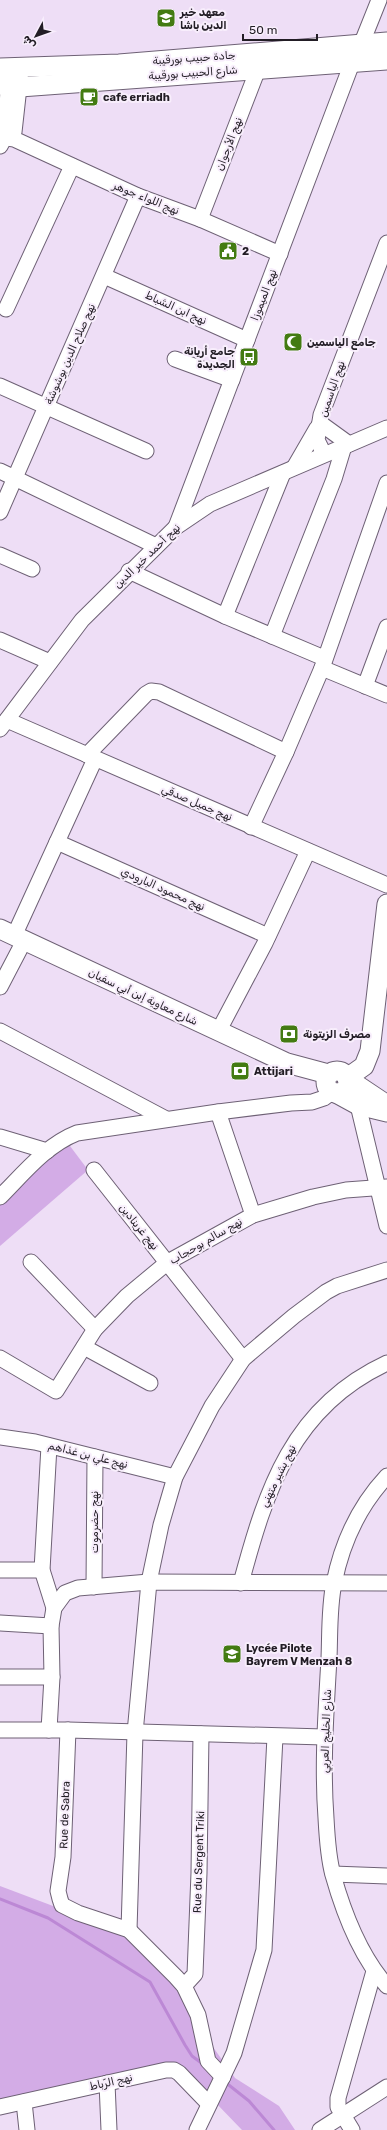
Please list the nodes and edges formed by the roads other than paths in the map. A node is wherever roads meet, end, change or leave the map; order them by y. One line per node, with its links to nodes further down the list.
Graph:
1 (378, 0): 3 (street)
2 (387, 42): 3 (main road, جادة حبيب بورقيبة)
3 (361, 45): 7 (main road, جادة حبيب بورقيبة)
4 (387, 60): 5 (main road, شارع الحبيب بورقيبة)
5 (352, 63): 6 (main road, شارع الحبيب بورقيبة); 13 (street, نهج الميموزا)
6 (258, 69): 7 (main road, شارع الحبيب بورقيبة); 11 (street, نهج الأرجوان)
7 (10, 77): 8 (street)
8 (5, 140): 9 (street, نهج اللواء جوهر)
9 (72, 166): 10 (street, نهج اللواء جوهر); 15 (street)
10 (138, 196): 11 (street, نهج اللواء جوهر); 14 (street, نهج صلاح الدين بوشوشة)
11 (200, 219): 13 (street, نهج اللواء جوهر)
12 (387, 243): 21 (street, نهج الياسمين)
13 (280, 254): 16 (street, نهج الميموزا)
14 (104, 276): 16 (street, نهج ابن الشباط); 20 (street, نهج صلاح الدين بوشوشة)
15 (6, 309)
16 (247, 340): 18 (street, نهج الميموزا)
17 (175, 359): 18 (street)
18 (232, 380): 30 (street, نهج الميموزا)
19 (0, 386): 20 (street)
20 (47, 407): 24 (street); 27 (street, نهج صلاح الدين بوشوشة)
21 (320, 424): 23 (street); 23 (street); 25 (street)
22 (387, 428): 23 (street, نهج أحمد خير الدين)
23 (337, 449): 25 (street, نهج أحمد خير الدين); 37 (street)
24 (146, 451)
25 (289, 470): 30 (street, نهج أحمد خير الدين); 35 (street)
26 (0, 471): 27 (street)
27 (15, 478): 29 (street, نهج صلاح الدين بوشوشة); 31 (street)
28 (387, 483): 40 (street)
29 (0, 512)
30 (176, 527): 31 (street, نهج أحمد خير الدين)
31 (156, 546): 34 (street, نهج أحمد خير الدين)
32 (0, 555): 33 (street)
33 (32, 569)
34 (129, 571): 35 (street); 39 (street, نهج أحمد خير الدين)
35 (225, 616): 37 (street)
36 (387, 627): 41 (street)
37 (272, 636): 40 (street)
38 (0, 640): 39 (street)
39 (50, 662): 43 (street, نهج أحمد خير الدين)
40 (323, 663): 41 (street); 44 (street)
41 (364, 686): 42 (street)
42 (387, 695)
43 (4, 724): 45 (street, نهج جميل صدقي)
44 (286, 752): 45 (street); 46 (street)
45 (91, 757): 46 (street, نهج جميل صدقي); 47 (street)
46 (251, 827): 48 (street, نهج جميل صدقي)
47 (57, 842): 51 (street); 52 (street, نهج محمود البارودي)
48 (308, 851): 49 (street, نهج جميل صدقي); 52 (street)
49 (387, 886)
50 (387, 904): 56 (main road)
51 (12, 935): 53 (street); 55 (main road, شارع معاوية إبن أبي سفيان)
52 (268, 936): 55 (street)
53 (0, 987)
54 (0, 1031): 62 (street)
55 (218, 1032): 58 (main road, شارع معاوية إبن أبي سفيان)
56 (371, 1043): 57 (main road); 58 (main road)
57 (364, 1066): 58 (main road); 60 (main road)
58 (336, 1082): 59 (main road, شارع معاوية إبن أبي سفيان); 60 (main road, شارع معاوية إبن أبي سفيان); 61 (street)
59 (358, 1105): 60 (main road, شارع معاوية إبن أبي سفيان); 66 (street)
60 (385, 1106)
61 (218, 1112): 62 (street); 68 (street)
62 (166, 1119): 64 (street)
63 (0, 1137): 64 (street)
64 (47, 1151): 67 (street)
65 (94, 1170): 71 (street, نهج غرينادين)
66 (383, 1187): 68 (street, نهج سالم بوحجاب); 69 (street)
67 (0, 1197)
68 (253, 1215): 71 (street, نهج سالم بوحجاب)
69 (387, 1226)
70 (31, 1262): 73 (street)
71 (168, 1262): 73 (street, نهج سالم بوحجاب); 76 (street, نهج غرينادين)
72 (387, 1270): 76 (street)
73 (95, 1329): 74 (street, نهج سالم بوحجاب)
74 (84, 1347): 75 (street, نهج سالم بوحجاب); 78 (street)
75 (0, 1358)
76 (244, 1359): 82 (street)
77 (387, 1363): 87 (street, نهج بشير متهني)
78 (150, 1383)
79 (0, 1437): 80 (street, نهج علي بن غذاهم)
80 (49, 1446): 81 (street, نهج علي بن غذاهم); 85 (street)
81 (95, 1457): 82 (street, نهج علي بن غذاهم); 90 (street, نهج حضرموت)
82 (175, 1476): 86 (street)
83 (387, 1476): 89 (street, شارع الخليج العربي)
84 (0, 1570): 85 (street)
85 (42, 1570): 91 (street)
86 (149, 1582): 87 (street); 90 (street); 99 (street)
87 (241, 1582): 89 (street)
88 (387, 1583): 89 (street)
89 (334, 1584): 102 (street, شارع الخليج العربي)
90 (94, 1587): 91 (street)
91 (54, 1608): 93 (street)
92 (0, 1623): 93 (street)
93 (51, 1626): 95 (street)
94 (0, 1677): 95 (street)
95 (52, 1677): 97 (street)
96 (0, 1730): 97 (street)
97 (49, 1730): 98 (street)
98 (68, 1730): 99 (street); 105 (street, Rue de Sabra)
99 (135, 1732): 100 (street); 105 (street)
100 (201, 1734): 101 (street); 107 (street, Rue du Sergent Triki)
101 (275, 1737): 102 (street); 109 (street)
102 (324, 1737): 103 (street, شارع الخليج العربي)
103 (333, 1874): 104 (street); 106 (street, شارع الخليج العربي)
104 (387, 1876)
105 (129, 1930): 107 (street)
106 (374, 1971): 108 (street, شارع الخليج العربي); 115 (street)
107 (184, 1986): 109 (street)
108 (387, 1986)
109 (223, 2076): 113 (street)
110 (107, 2083): 112 (street, نهج الرّباط); 113 (street, نهج الرّباط); 117 (street)
111 (387, 2087): 115 (street)
112 (24, 2102): 114 (street, نهج الرّباط); 116 (street)
113 (209, 2104): 118 (street)
114 (0, 2107)
115 (342, 2115): 119 (street); 120 (street)
116 (27, 2130)
117 (109, 2130)
118 (196, 2130)
119 (320, 2130)
120 (352, 2130)

